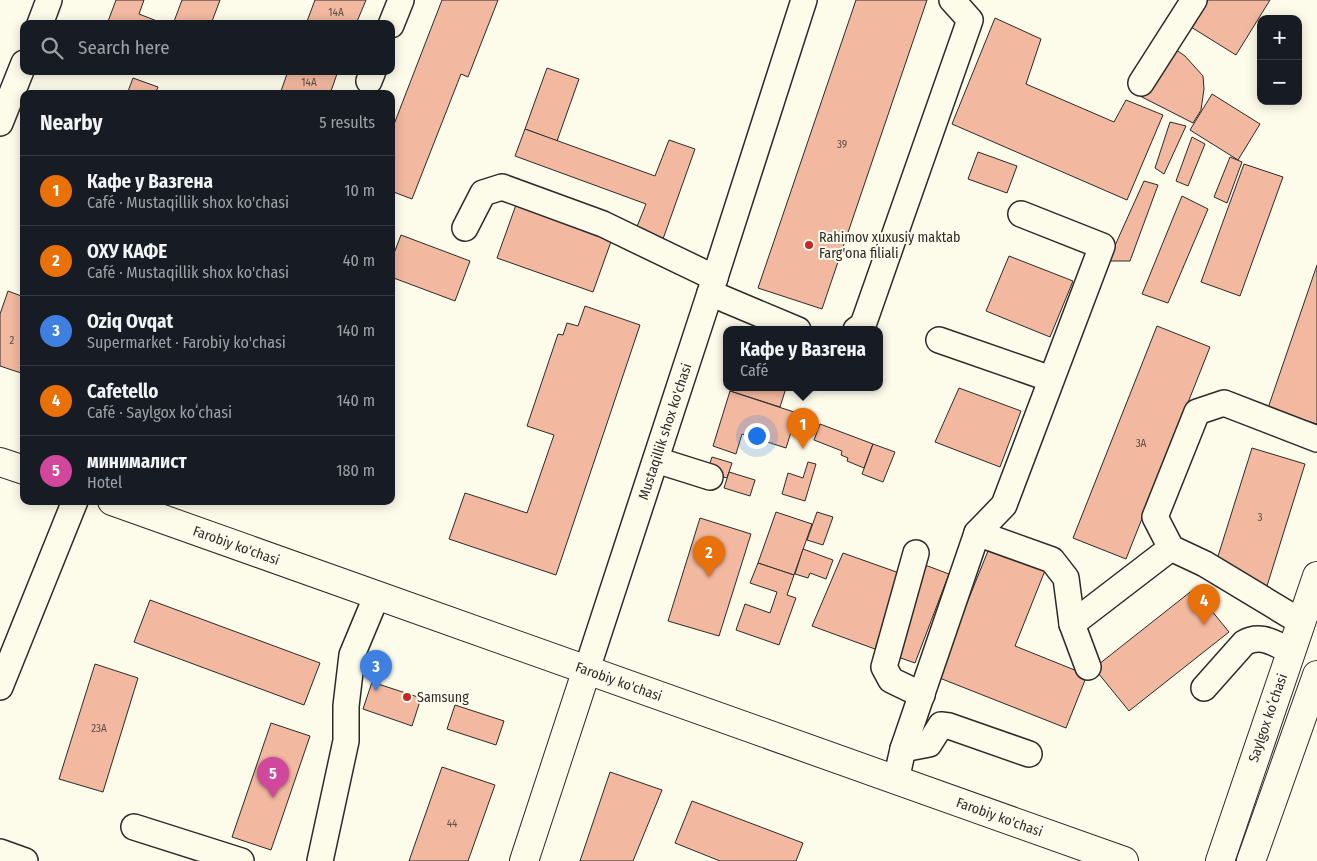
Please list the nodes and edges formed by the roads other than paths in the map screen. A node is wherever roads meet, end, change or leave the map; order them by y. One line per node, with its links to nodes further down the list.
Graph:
1 (49, 0): 5 (street)
2 (804, 0): 11 (street, Mustaqillik shox ko'chasi)
3 (952, 0): 13 (street)
4 (1194, 0): 7 (street)
5 (42, 20)
6 (20, 73): 8 (street)
7 (1140, 83)
8 (0, 123)
9 (1022, 214): 15 (street)
10 (465, 228): 11 (street)
11 (713, 286): 12 (street); 17 (street, Mustaqillik shox ko'chasi)
12 (790, 326)
13 (861, 326)
14 (939, 340): 15 (street)
15 (1051, 379): 23 (street)
16 (1317, 439): 24 (street)
17 (656, 460): 20 (street); 32 (street, Mustaqillik shox ko'chasi)
18 (0, 462): 19 (main road)
19 (20, 469)
20 (710, 477)
21 (73, 505): 34 (street)
22 (123, 505): 27 (main road, Farobiy ko'chasi)
23 (977, 533): 29 (street); 36 (street)
24 (1171, 548): 28 (street); 29 (street)
25 (916, 553): 36 (street)
26 (1317, 576): 28 (main road, Saylgox koʻchasi)
27 (377, 595): 32 (main road, Farobiy ko'chasi); 44 (street)
28 (1301, 622): 30 (main road, Saylgox koʻchasi)
29 (1072, 624): 31 (street)
30 (1291, 650): 35 (street); 47 (main road, Saylgox koʻchasi)
31 (1088, 667)
32 (587, 668): 39 (main road, Farobiy ko'chasi); 45 (main road, Mustaqillik shox ko'chasi)
33 (1317, 675): 48 (main road)
34 (2, 677)
35 (1204, 688)
36 (922, 695): 37 (street)
37 (903, 749): 38 (street); 39 (street)
38 (1029, 754)
39 (896, 780): 46 (main road, Farobiy ko'chasi)
40 (134, 827): 43 (street)
41 (0, 852): 42 (street)
42 (25, 861)
43 (241, 861)
44 (320, 861)
45 (524, 861)
46 (1124, 861)
47 (1220, 861)
48 (1251, 861)

